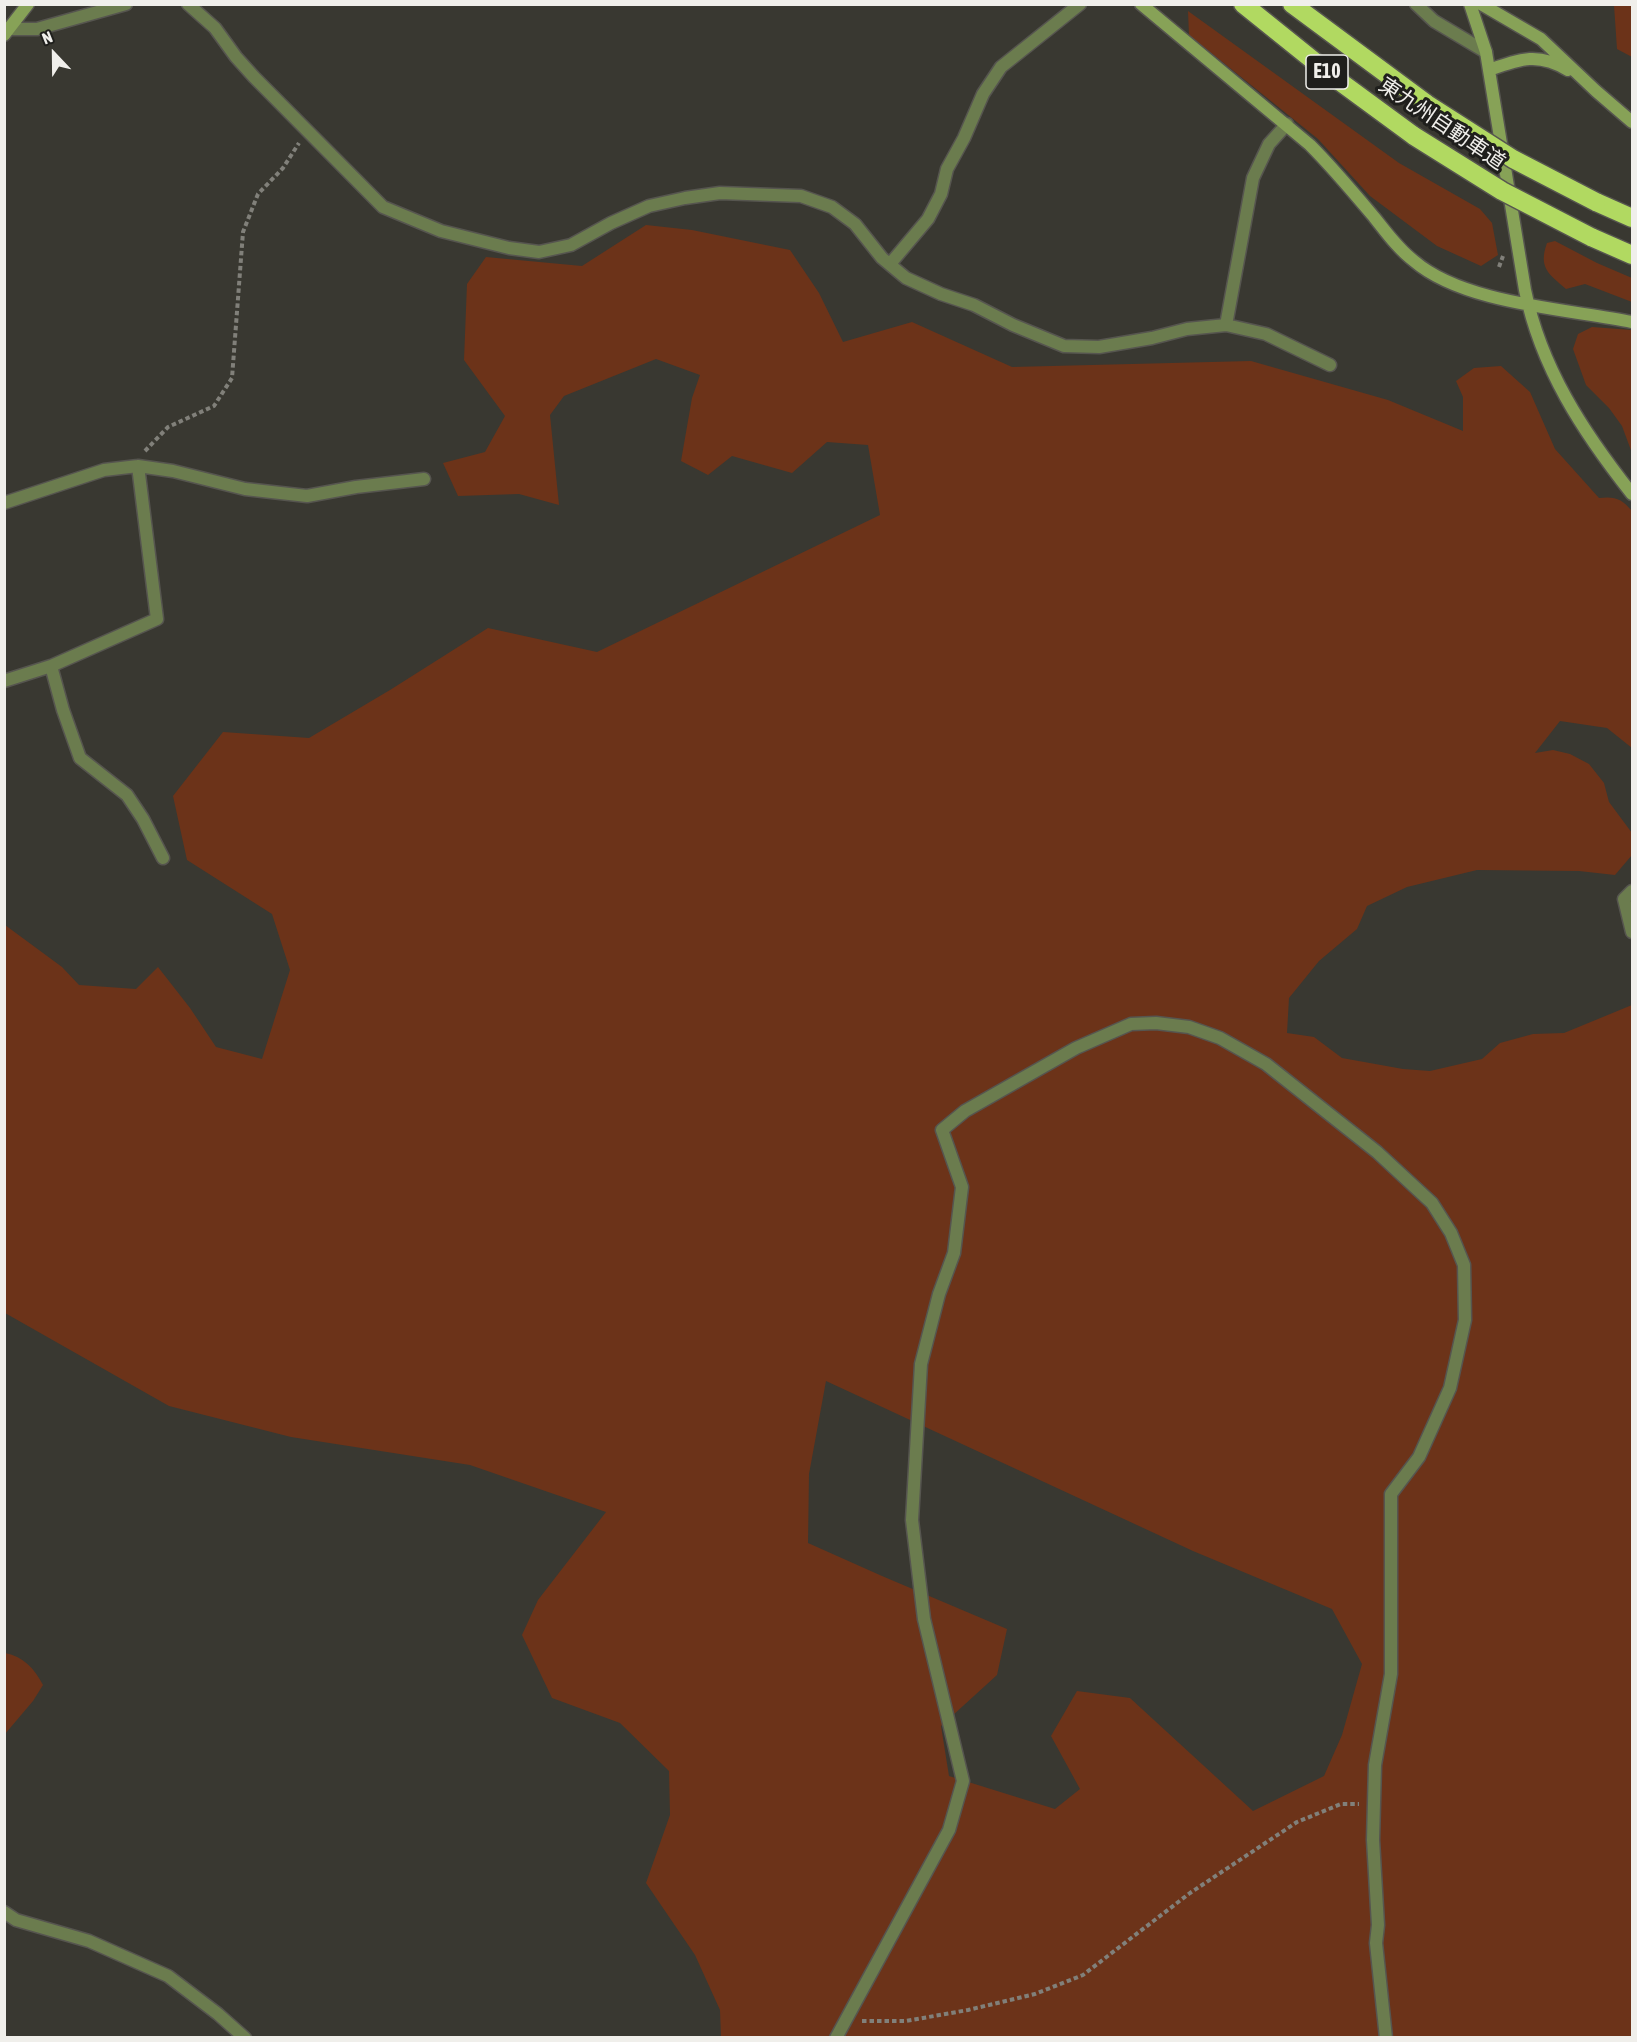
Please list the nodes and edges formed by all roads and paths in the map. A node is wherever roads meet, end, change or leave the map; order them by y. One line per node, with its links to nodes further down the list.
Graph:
1 (28, 4): 11 (street)
2 (126, 4): 11 (street)
3 (188, 4): 17 (street)
4 (1080, 4): 20 (street)
5 (1141, 4): 16 (street)
6 (1243, 4): 19 (highway, 東九州自動車道 / E10, bridge)
7 (1292, 4): 18 (highway, 東九州自動車道 / E10, bridge)
8 (1416, 4): 12 (street)
9 (1470, 4): 12 (street)
10 (1481, 4): 14 (street)
11 (7, 32)
12 (1486, 52): 13 (street)
13 (1489, 70): 14 (street); 21 (street)
14 (1586, 82): 15 (street)
15 (1632, 122)
16 (1287, 124): 21 (street); 23 (street)
17 (307, 130): 20 (street); 25 (path)
18 (1632, 218)
19 (1632, 255)
20 (890, 264): 23 (street)
21 (1528, 303): 22 (street); 27 (street)
22 (1632, 322)
23 (1226, 325): 24 (street)
24 (1330, 365)
25 (138, 466): 26 (street); 28 (street); 29 (street)
26 (424, 479)
27 (1632, 494)
28 (4, 503)
29 (51, 666): 30 (street); 31 (street)
30 (4, 681)
31 (163, 858)
32 (1632, 891): 33 (street)
33 (1632, 932)
34 (1375, 1804): 36 (path); 36 (street); 39 (street)
35 (4, 1912): 37 (street)
36 (843, 2023): 38 (street)
37 (245, 2037)
38 (836, 2037)
39 (1386, 2037)

